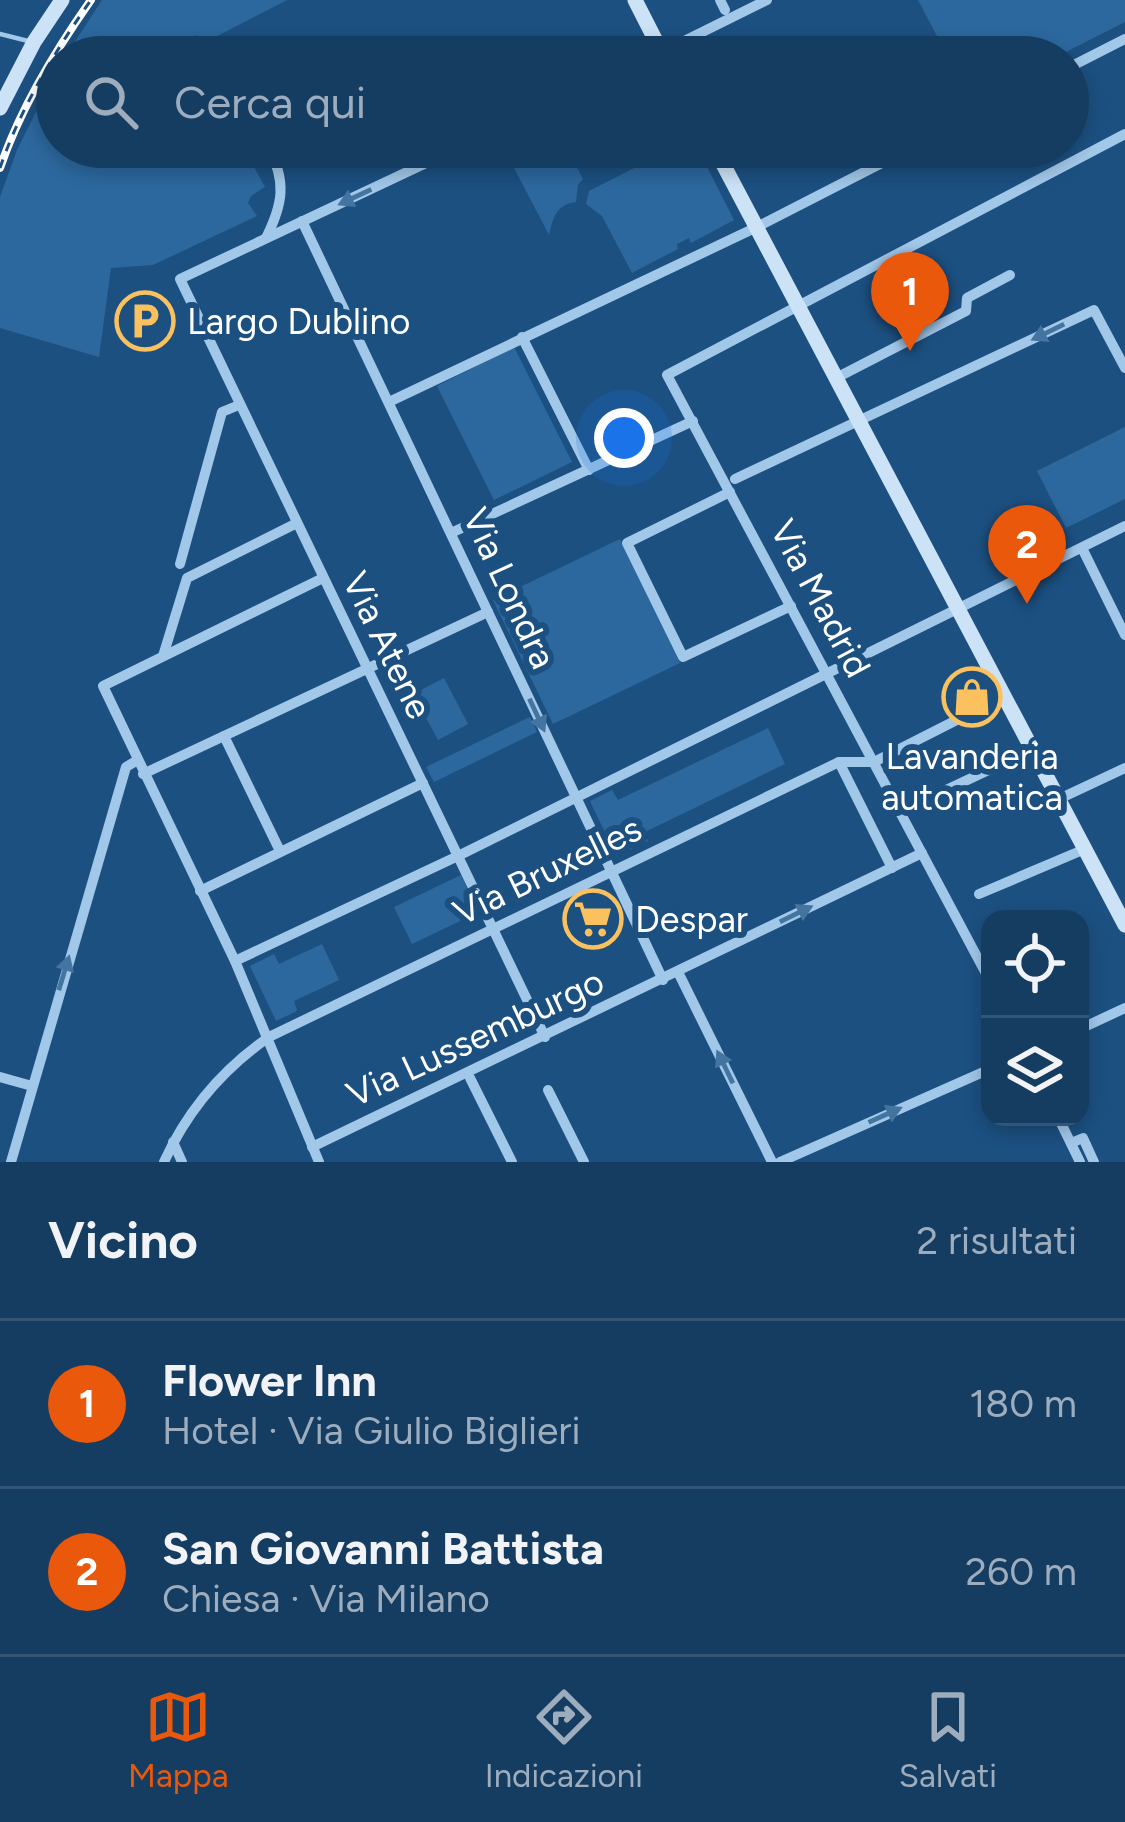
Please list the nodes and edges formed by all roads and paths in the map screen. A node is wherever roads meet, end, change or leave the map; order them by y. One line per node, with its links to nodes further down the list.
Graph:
1 (62, 0): 5 (street)
2 (635, 0): 6 (street)
3 (766, 0): 7 (street)
4 (0, 34): 10 (lane)
5 (38, 36)
6 (650, 36)
7 (697, 36)
8 (36, 39): 10 (street)
9 (1125, 39): 11 (street)
10 (34, 42): 12 (street)
11 (1089, 57)
12 (0, 108)
13 (1125, 134): 14 (street)
14 (1089, 153)
15 (278, 168): 22 (street)
16 (415, 168): 20 (street, one-way to 20)
17 (725, 168): 21 (street)
18 (873, 168): 21 (street)
19 (1061, 168): 24 (street)
20 (302, 221): 22 (street); 28 (street, Via Londra)
21 (757, 227): 24 (street); 25 (street)
22 (266, 238): 29 (street, Via Atene)
23 (1010, 275): 27 (street)
24 (799, 308): 27 (street); 31 (street, Via Madrid)
25 (522, 337): 28 (street); 32 (street)
26 (1125, 368): 30 (street, one-way to 30)
27 (838, 376): 30 (street)
28 (391, 401): 36 (street, Via Londra)
29 (239, 405): 34 (street, Via Atene); 38 (street)
30 (858, 419): 33 (street); 41 (street)
31 (693, 421): 32 (street); 33 (street, Via Madrid)
32 (589, 470): 36 (street)
33 (732, 486): 40 (street, Via Madrid); 40 (street)
34 (295, 524): 39 (street, Via Atene); 43 (street)
35 (1125, 526): 37 (street)
36 (451, 533): 42 (street, Via Londra)
37 (1082, 548): 41 (street); 44 (street)
38 (180, 564)
39 (321, 579): 45 (street); 47 (street, Via Atene)
40 (791, 606): 48 (street, Via Madrid)
41 (957, 610): 48 (street); 49 (street)
42 (488, 612): 47 (street); 58 (street, Via Londra, one-way to 58)
43 (174, 621): 45 (street); 46 (street)
44 (1125, 635)
45 (192, 641): 46 (street)
46 (163, 656): 52 (street)
47 (367, 669): 50 (street); 57 (street, Via Atene)
48 (827, 674): 54 (street, Via Madrid); 58 (street)
49 (1002, 697): 51 (street); 54 (street, Via Bruxelles)
50 (224, 736): 56 (street); 62 (street)
51 (1031, 750): 59 (street); 60 (street)
52 (136, 761): 56 (street); 82 (street, one-way to 52)
53 (839, 762): 54 (street, Via Bruxelles); 65 (street); 66 (street, Via Bruxelles)
54 (874, 762): 63 (street, Via Madrid)
55 (1125, 767): 59 (street)
56 (143, 774): 67 (street)
57 (423, 783): 62 (street); 64 (street, Via Atene)
58 (576, 796): 64 (street); 66 (street, Via Londra)
59 (1059, 799): 61 (street)
60 (910, 807)
61 (1085, 849): 68 (street); 69 (street)
62 (280, 851): 67 (street)
63 (922, 854): 65 (street, Via Lussemburgo); 72 (street, Via Madrid)
64 (458, 856): 70 (street, Via Atene); 71 (street)
65 (892, 868): 73 (street, Via Lussemburgo, one-way to 65)
66 (614, 871): 70 (street, Via Bruxelles); 74 (street, Via Londra)
67 (200, 891): 71 (street)
68 (979, 894)
69 (1125, 925)
70 (493, 929): 77 (street, Via Bruxelles); 78 (street, Via Atene)
71 (235, 961): 77 (street)
72 (981, 964)
73 (677, 972): 74 (street, Via Lussemburgo); 94 (street, one-way to 73)
74 (663, 980): 78 (street, Via Lussemburgo)
75 (1125, 1009): 76 (street)
76 (1089, 1025)
77 (269, 1037): 85 (street, Via Bruxelles); 87 (street)
78 (545, 1037): 87 (street, Via Lussemburgo)
79 (981, 1073): 94 (street, one-way to 79)
80 (0, 1077): 82 (street)
81 (470, 1078): 92 (street)
82 (32, 1086): 88 (street)
83 (548, 1090): 93 (street)
84 (1062, 1126): 86 (street)
85 (173, 1142): 89 (street, Via Bruxelles); 90 (street)
86 (1071, 1143): 95 (street); 96 (street)
87 (312, 1147): 91 (street)
88 (11, 1162)
89 (164, 1162)
90 (182, 1162)
91 (319, 1162)
92 (512, 1162)
93 (584, 1162)
94 (776, 1162)
95 (1080, 1162)
96 (1094, 1162)

